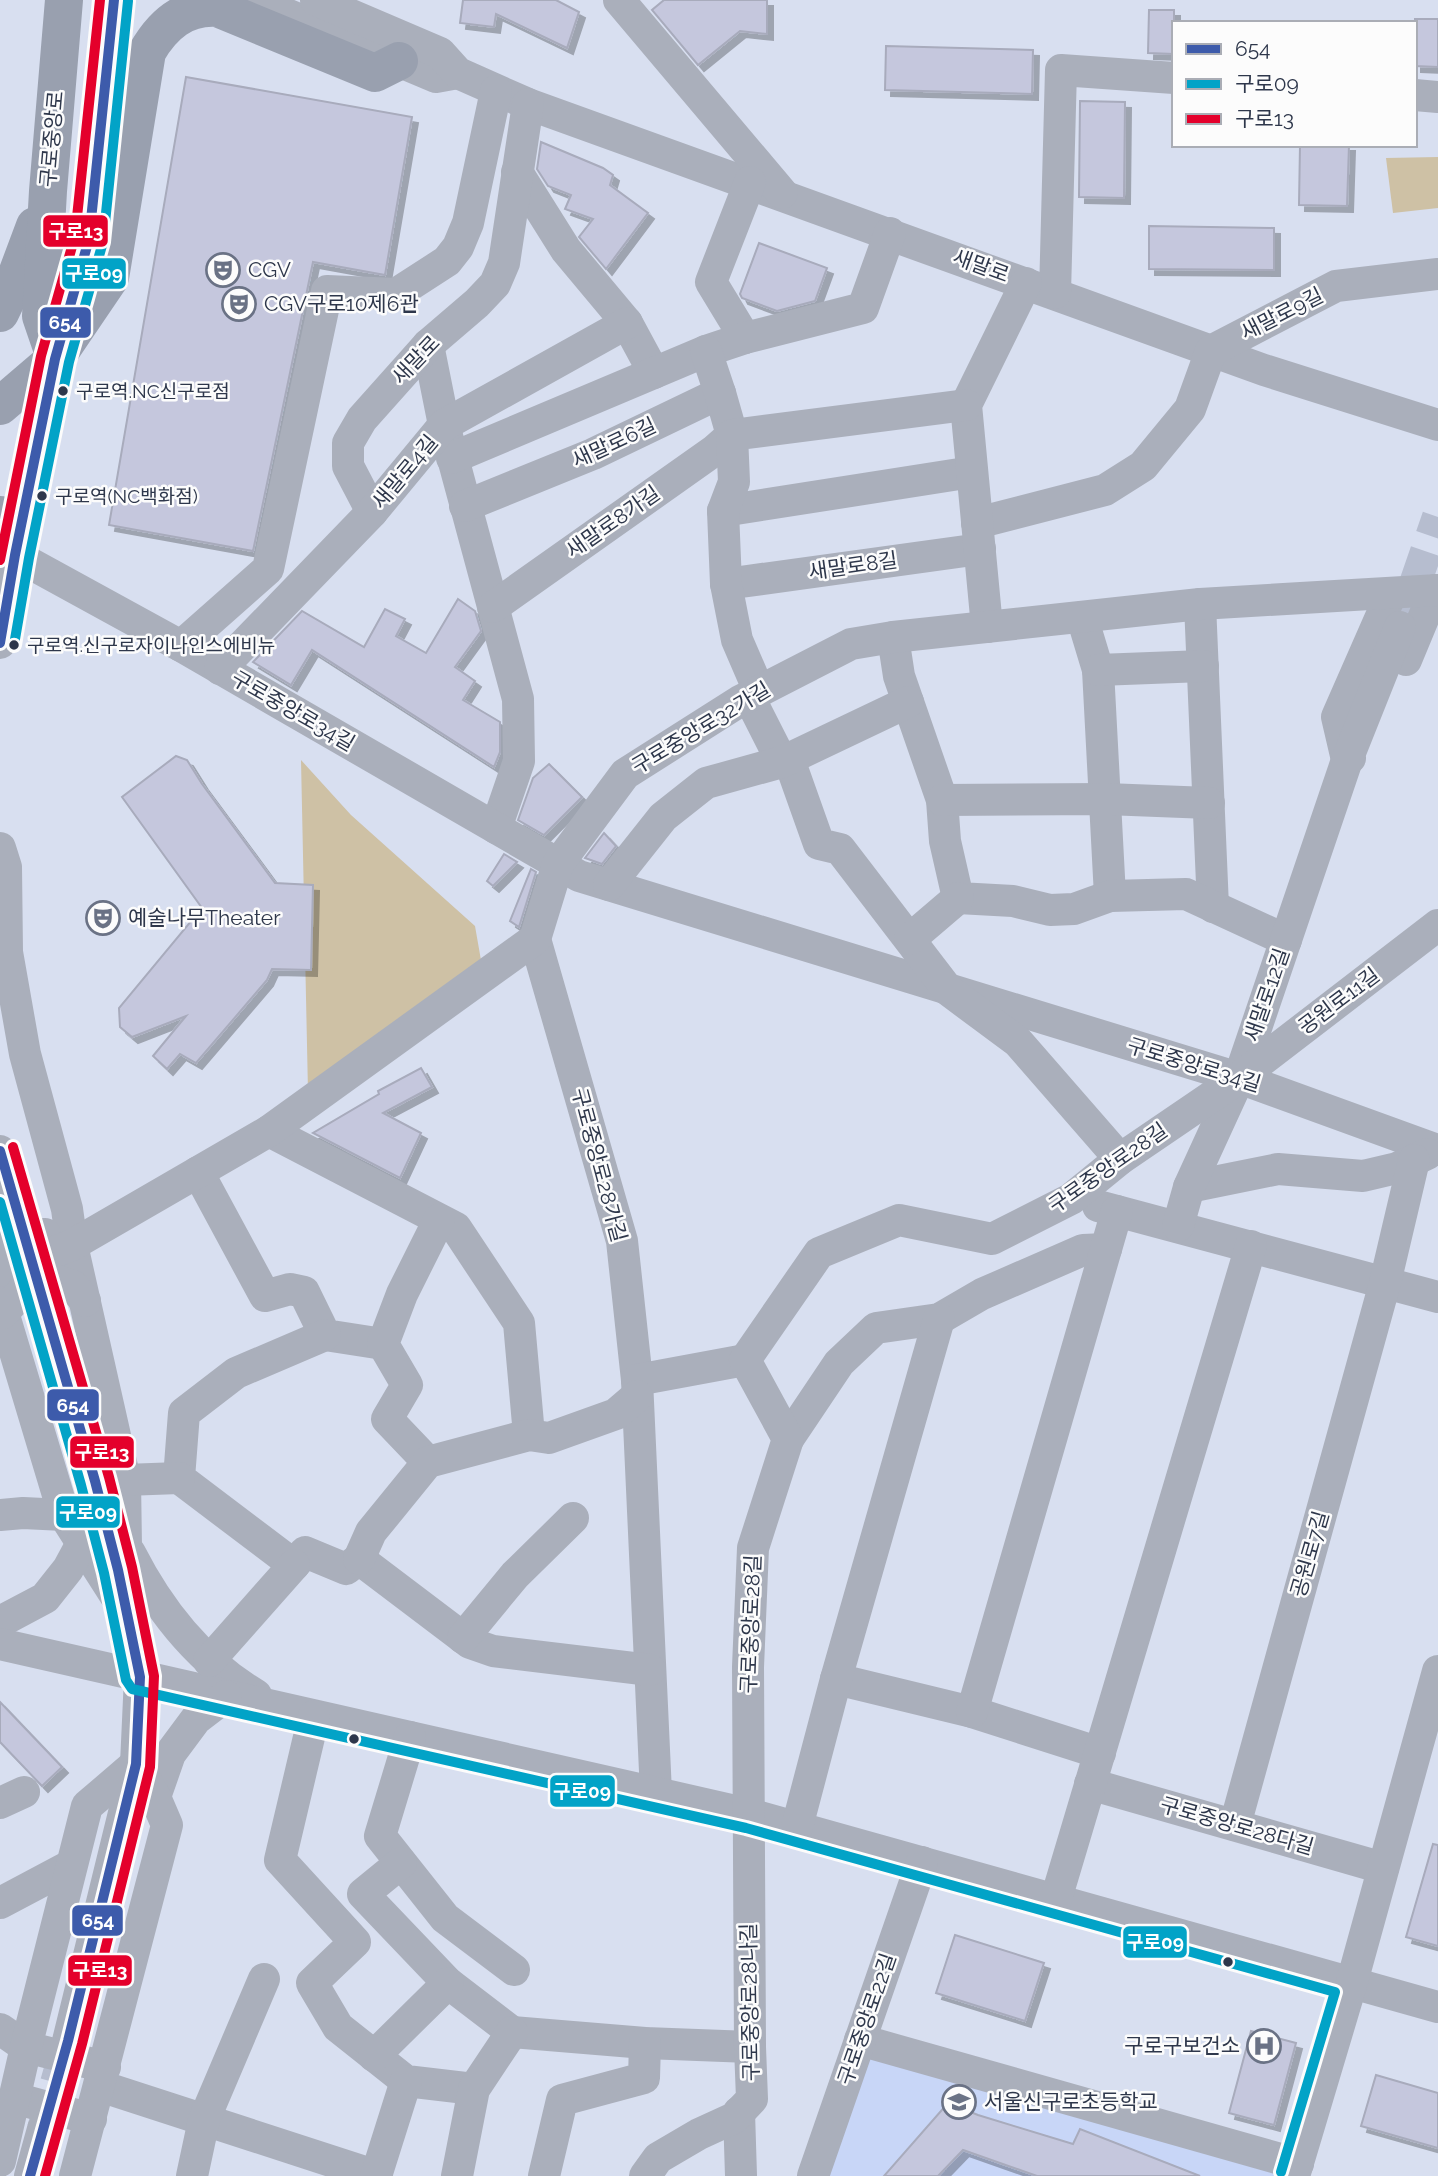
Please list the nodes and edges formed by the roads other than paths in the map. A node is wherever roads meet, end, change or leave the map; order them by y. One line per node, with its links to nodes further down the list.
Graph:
1 (253, 0): 6 (street, 새말로)
2 (316, 0): 7 (street, 새말로)
3 (619, 0): 16 (street)
4 (63, 11): 15 (main road, 구로중앙로)
5 (112, 13): 26 (main road, 구로중앙로)
6 (399, 61): 7 (street, 새말로); 26 (main road)
7 (458, 72): 9 (street, 새말로)
8 (1172, 78): 19 (street)
9 (496, 91): 12 (street, 새말로); 51 (street)
10 (1417, 95): 11 (street)
11 (1438, 97)
12 (528, 104): 13 (street, 새말로); 14 (street, 새말로)
13 (517, 172): 21 (street); 23 (street, 새말로)
14 (750, 182): 16 (street, 새말로); 22 (street)
15 (48, 191): 20 (main road); 26 (main road, 구로중앙로)
16 (783, 194): 17 (street, 새말로)
17 (890, 233): 19 (street, 새말로); 22 (street)
18 (1438, 274): 25 (street, 새말로9길)
19 (1040, 288): 25 (street, 새말로); 30 (street)
20 (0, 313)
21 (627, 323): 27 (street); 31 (street, 새말로4길)
22 (745, 338): 24 (street)
23 (428, 345): 31 (street); 37 (street, 새말로)
24 (706, 351): 27 (street); 28 (street)
25 (1212, 351): 32 (street, 새말로); 39 (street)
26 (55, 359): 29 (main road); 40 (street, 구로중앙로)
27 (654, 373): 34 (street)
28 (720, 393): 33 (street); 36 (street, 새말로6길)
29 (0, 405)
30 (966, 405): 33 (street); 35 (street)
31 (444, 425): 34 (street); 37 (street, 새말로4길)
32 (1438, 425)
33 (732, 435): 38 (street); 45 (street, 새말로8가길)
34 (452, 458): 36 (street)
35 (972, 472): 38 (street); 39 (street)
36 (465, 506): 45 (street)
37 (372, 512): 53 (street, 새말로4길)
38 (723, 512): 41 (street)
39 (978, 536): 41 (street, 새말로8길); 47 (street)
40 (11, 537): 50 (street, 구로중앙로); 51 (street, 구로중앙로34길)
41 (726, 584): 55 (street)
42 (1436, 590): 43 (street, 구로중앙로32가길); 57 (street, 새말로12길)
43 (1391, 593): 44 (street, 구로중앙로32가길); 57 (street)
44 (1200, 604): 46 (street, 구로중앙로32가길); 52 (street)
45 (493, 607): 62 (street)
46 (1082, 617): 47 (street, 구로중앙로32가길); 54 (street)
47 (987, 627): 49 (street, 구로중앙로32가길)
48 (1400, 627): 57 (street, 새말로12길)
49 (892, 637): 55 (street, 구로중앙로32가길); 56 (street)
50 (0, 643)
51 (181, 646): 53 (street, 구로중앙로34길)
52 (1203, 666): 54 (street); 61 (street)
53 (220, 668): 62 (street, 구로중앙로34길)
54 (1098, 670): 59 (street)
55 (754, 694): 58 (street, 구로중앙로34길); 64 (street, 구로중앙로32가길)
56 (908, 702): 58 (street); 60 (street)
57 (1347, 760): 72 (street, 새말로12길)
58 (782, 762): 65 (street); 71 (street, 구로중앙로34길)
59 (1106, 799): 60 (street); 61 (street); 66 (street)
60 (942, 800): 67 (street)
61 (1209, 803): 68 (street)
62 (496, 828): 64 (street, 구로중앙로34길)
63 (0, 848): 82 (street)
64 (558, 864): 65 (street, 구로중앙로34길); 70 (street, 구로중앙로32가길)
65 (608, 885): 73 (street, 구로중앙로34길)
66 (1110, 896): 67 (street); 68 (street)
67 (958, 898): 71 (street)
68 (1213, 907): 72 (street)
69 (1438, 925): 74 (street, 공원로11길)
70 (535, 939): 75 (street); 100 (street, 구로중앙로28가길)
71 (910, 939): 73 (street, 구로중앙로34길)
72 (1286, 940): 74 (street, 새말로12길)
73 (948, 990): 74 (street, 구로중앙로34길); 78 (street, 구로중앙로34길)
74 (1239, 1077): 77 (street, 구로중앙로34길); 78 (street, 구로중앙로28길); 80 (street, 새말로12길)
75 (269, 1130): 79 (street); 84 (street)
76 (0, 1151): 86 (street)
77 (1430, 1153): 80 (street); 91 (street, 공원로7길)
78 (1119, 1159): 81 (street, 구로중앙로28길)
79 (198, 1172): 87 (street); 97 (street)
80 (1189, 1187): 85 (street, 새말로12길)
81 (1071, 1199): 83 (street); 99 (street, 구로중앙로28길)
82 (67, 1209): 86 (street); 87 (street)
83 (1117, 1211): 85 (street); 89 (street)
84 (439, 1220): 98 (street); 101 (street)
85 (1178, 1226): 88 (street)
86 (10, 1231)
87 (72, 1245): 90 (street); 93 (street)
88 (1251, 1246): 91 (street); 127 (street)
89 (1106, 1249): 96 (street, 구로중앙로28길); 124 (street)
90 (0, 1274)
91 (1385, 1283): 92 (street); 133 (street, 공원로7길)
92 (1438, 1297)
93 (85, 1301): 95 (street); 105 (street)
94 (44, 1304): 113 (street)
95 (1, 1308): 107 (street)
96 (939, 1319): 102 (street, 구로중앙로28길); 121 (street)
97 (325, 1335): 98 (street); 104 (street)
98 (383, 1344): 103 (street)
99 (745, 1360): 100 (street); 102 (street)
100 (637, 1388): 101 (street); 118 (street, 구로중앙로28가길)
101 (528, 1434): 103 (street)
102 (788, 1439): 132 (street, 구로중앙로28길)
103 (428, 1461): 111 (street)
104 (179, 1478): 105 (street); 112 (street)
105 (125, 1480): 110 (street)
106 (0, 1515): 107 (street)
107 (64, 1515): 109 (street)
108 (573, 1518): 115 (street)
109 (82, 1543): 113 (street); 114 (street)
110 (128, 1547): 113 (street); 117 (street)
111 (359, 1559): 112 (street); 115 (street)
112 (294, 1565): 117 (street)
113 (127, 1614): 120 (street)
114 (0, 1622)
115 (463, 1638): 118 (street)
116 (0, 1644): 120 (street)
117 (209, 1661): 123 (street)
118 (650, 1670): 130 (street, 구로중앙로28가길)
119 (1438, 1671): 138 (street)
120 (140, 1676): 122 (street); 128 (street)
121 (836, 1679): 124 (street); 134 (street)
122 (226, 1696): 123 (street); 131 (street)
123 (272, 1705): 125 (street)
124 (972, 1712): 127 (street)
125 (314, 1716): 126 (street); 153 (street)
126 (410, 1737): 130 (street); 136 (street)
127 (1100, 1753): 129 (street)
128 (136, 1764): 131 (street); 137 (street); 149 (street)
129 (1090, 1784): 133 (street, 구로중앙로28다길); 139 (street)
130 (656, 1793): 132 (street)
131 (155, 1797): 154 (street)
132 (749, 1814): 134 (street); 152 (street, 구로중앙로28나길)
133 (1235, 1825): 138 (street, 구로중앙로28다길)
134 (797, 1827): 135 (street)
135 (922, 1862): 139 (street); 148 (street, 구로중앙로22길)
136 (401, 1863): 141 (street); 144 (street)
137 (70, 1866): 140 (street); 151 (street)
138 (1383, 1868): 143 (street)
139 (1056, 1899): 143 (street)
140 (0, 1903)
141 (514, 1970)
142 (264, 1979): 160 (street)
143 (1352, 1982): 145 (street); 164 (street)
144 (448, 1983): 147 (street); 153 (street)
145 (1438, 2007)
146 (0, 2029): 151 (street)
147 (513, 2032): 150 (street); 156 (street)
148 (860, 2040): 164 (street); 173 (street, 구로중앙로22길)
149 (68, 2041)
150 (645, 2043): 152 (street); 170 (street)
151 (26, 2047): 154 (street); 157 (street)
152 (750, 2047): 158 (street, 구로중앙로28나길)
153 (374, 2056): 155 (street)
154 (103, 2077): 159 (street); 160 (street)
155 (406, 2081): 156 (street); 168 (street)
156 (474, 2089): 169 (street)
157 (14, 2098): 159 (street); 162 (street)
158 (739, 2112): 171 (street, 구로중앙로28나길); 172 (street)
159 (91, 2119): 166 (street)
160 (204, 2120): 163 (street); 167 (street)
161 (43, 2129): 165 (street)
162 (0, 2159)
163 (301, 2164): 168 (street)
164 (1296, 2170)
165 (30, 2176)
166 (75, 2176)
167 (192, 2176)
168 (377, 2176)
169 (457, 2176)
170 (544, 2176)
171 (645, 2176)
172 (741, 2176)
173 (813, 2176)

